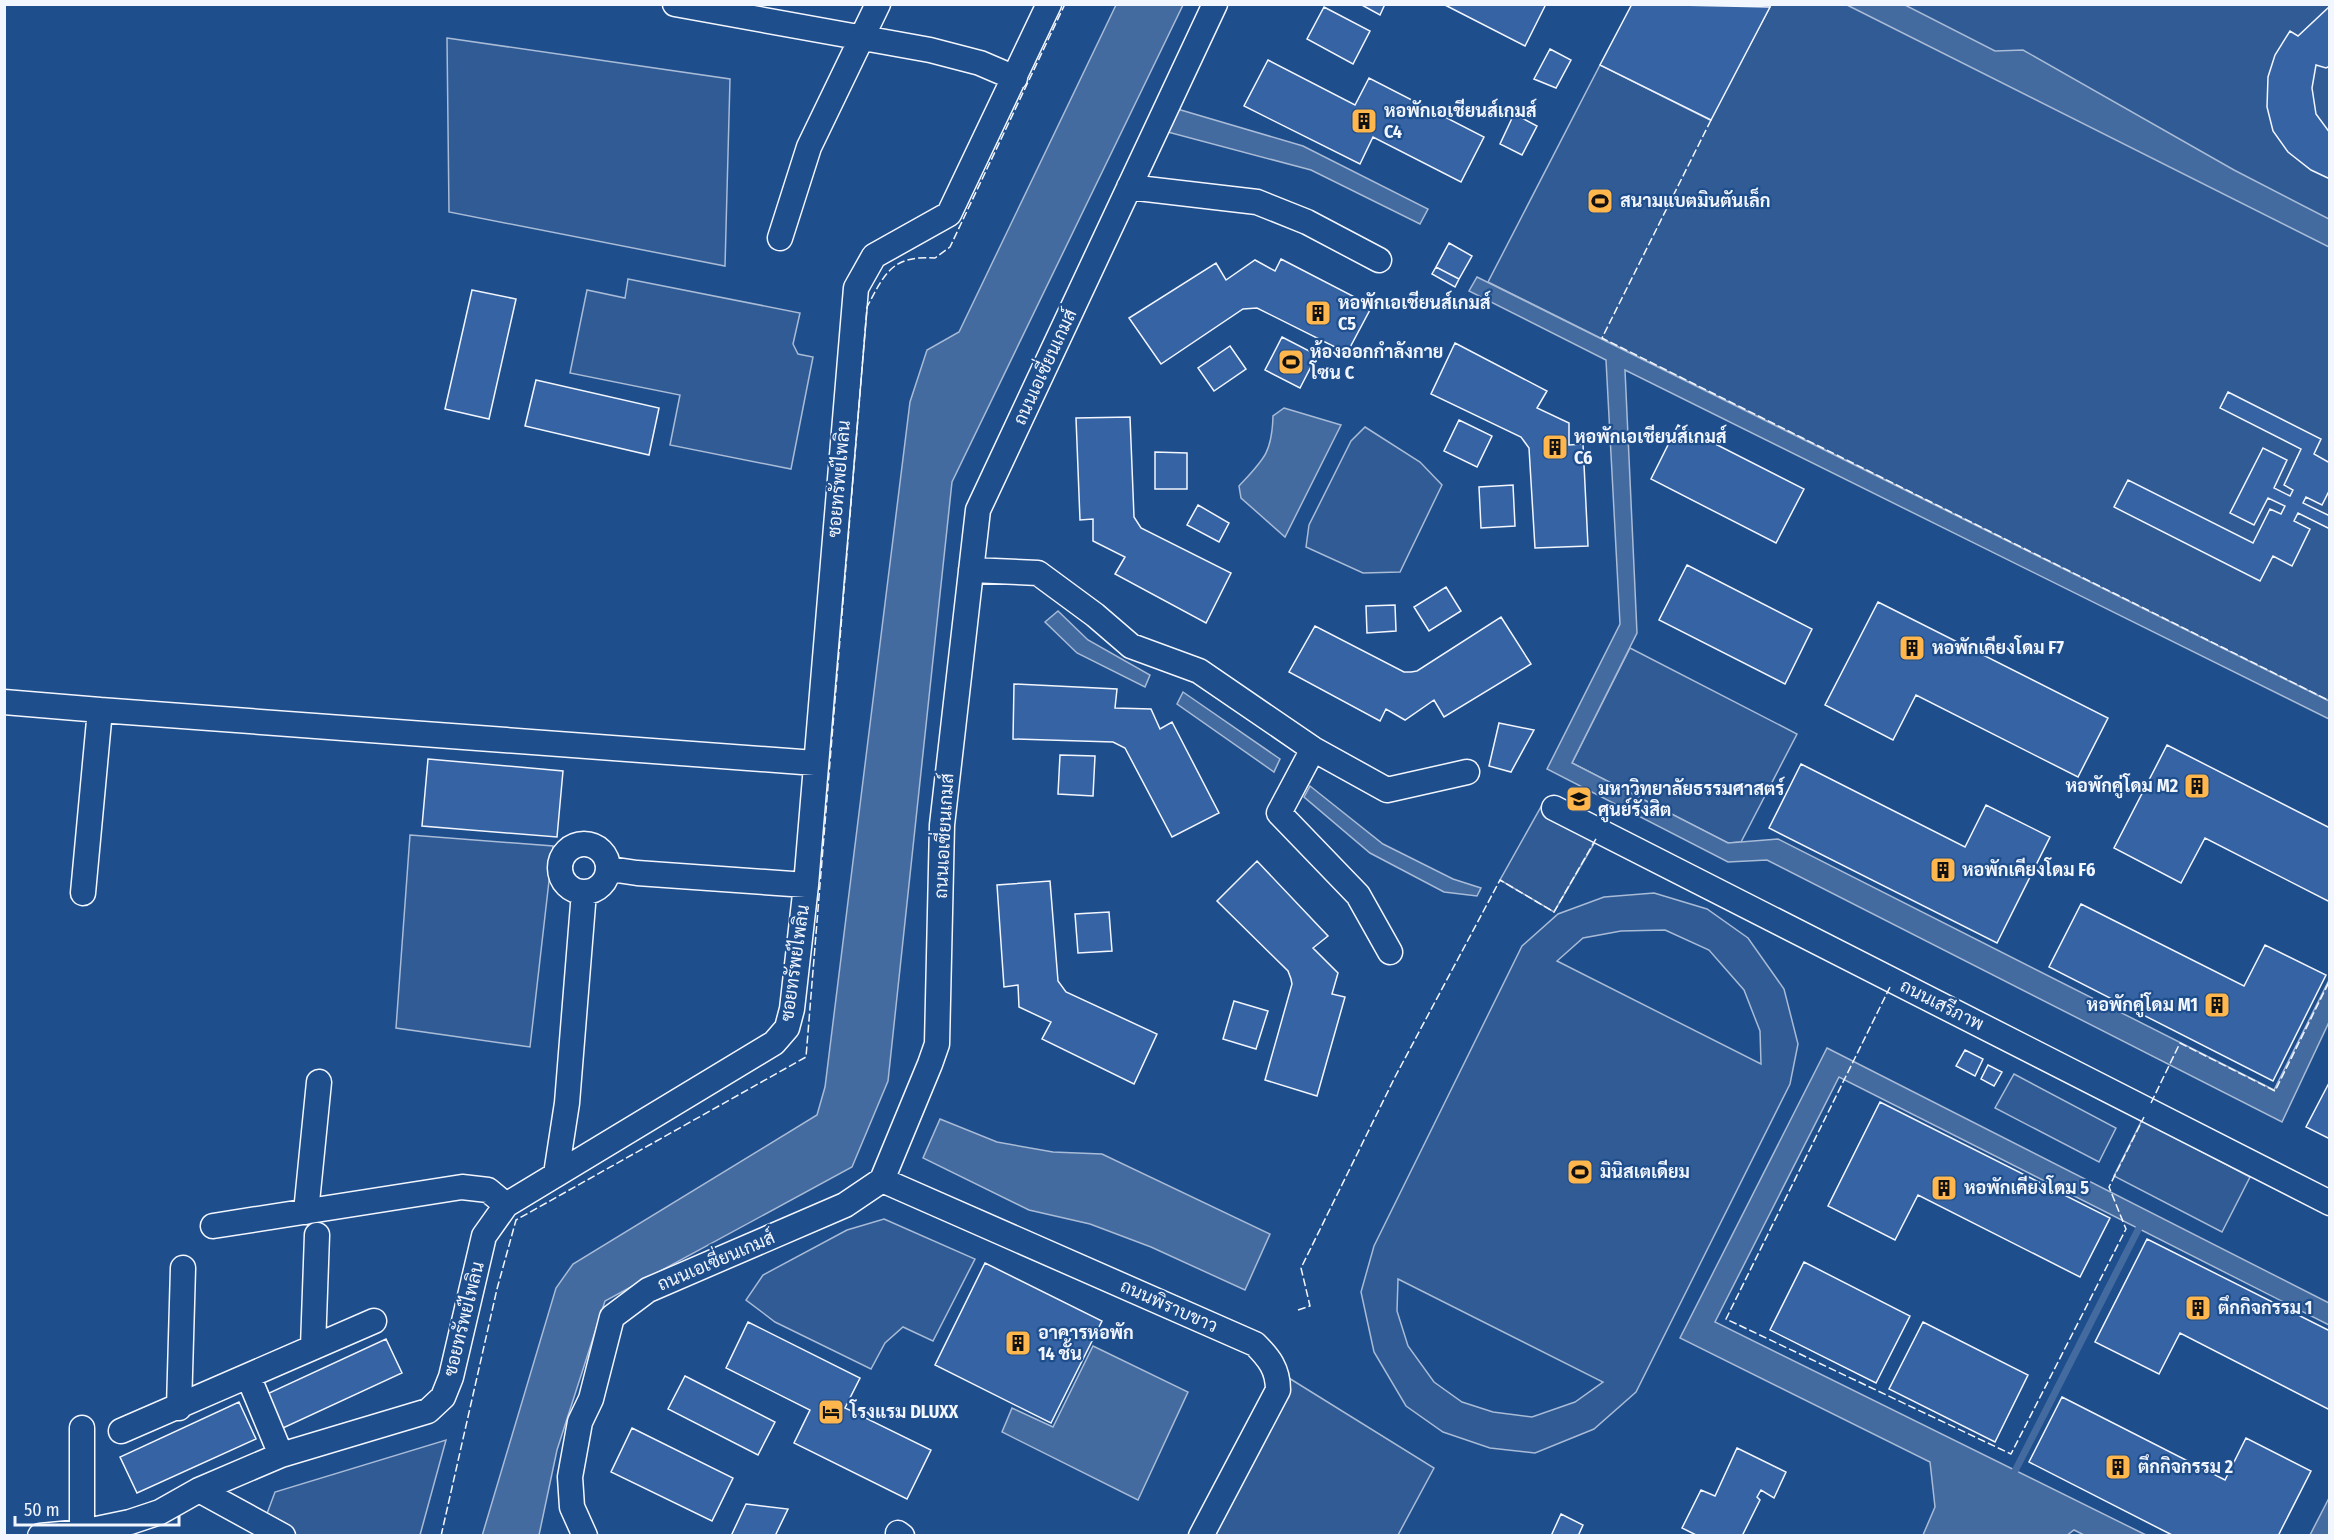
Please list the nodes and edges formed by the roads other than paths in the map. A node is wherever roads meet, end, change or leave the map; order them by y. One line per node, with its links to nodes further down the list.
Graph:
1 (675, 4): 5 (street)
2 (878, 4): 5 (street)
3 (1049, 4): 6 (street, ซอยทรัพย์ไพลิน)
4 (1215, 4): 7 (street, ถนนเอเซี่ยนเกมส์)
5 (861, 39): 6 (street); 8 (street)
6 (1015, 78): 14 (street, ซอยทรัพย์ไพลิน)
7 (1129, 187): 9 (street); 10 (street, ถนนเอเซี่ยนเกมส์)
8 (780, 238)
9 (1379, 260)
10 (971, 570): 13 (street); 24 (street, ถนนเอเซี่ยนเกมส์)
11 (4, 702): 12 (street)
12 (100, 710): 14 (street); 20 (street)
13 (1313, 749): 15 (street); 21 (street)
14 (814, 763): 18 (street, ซอยทรัพย์ไพลิน)
15 (1467, 772)
16 (1554, 808): 25 (street, ถนนเสรีภาพ)
17 (610, 869): 18 (street); 19 (street); 19 (street)
18 (806, 885): 23 (street, ซอยทรัพย์ไพลิน)
19 (584, 892): 23 (street)
20 (83, 893)
21 (1390, 952)
22 (319, 1082): 27 (street)
23 (556, 1174): 26 (street, ซอยทรัพย์ไพลิน)
24 (882, 1180): 42 (street, ถนนเอเซี่ยนเกมส์); 43 (street, ถนนพิราบขาว)
25 (2330, 1203)
26 (506, 1205): 27 (street); 37 (street, ซอยทรัพย์ไพลิน)
27 (306, 1212): 28 (street)
28 (213, 1226)
29 (317, 1235): 32 (street)
30 (183, 1268): 34 (street)
31 (374, 1321): 32 (street)
32 (313, 1347): 33 (street)
33 (249, 1378): 34 (street); 37 (street)
34 (179, 1408): 36 (street)
35 (82, 1428): 39 (street)
36 (121, 1431)
37 (281, 1455): 38 (street, ซอยทรัพย์ไพลิน)
38 (199, 1490): 39 (street, ซอยทรัพย์ไพลิน); 41 (street)
39 (82, 1532): 40 (street, ซอยทรัพย์ไพลิน)
40 (40, 1536)
41 (283, 1536)
42 (585, 1536)
43 (1201, 1536)

